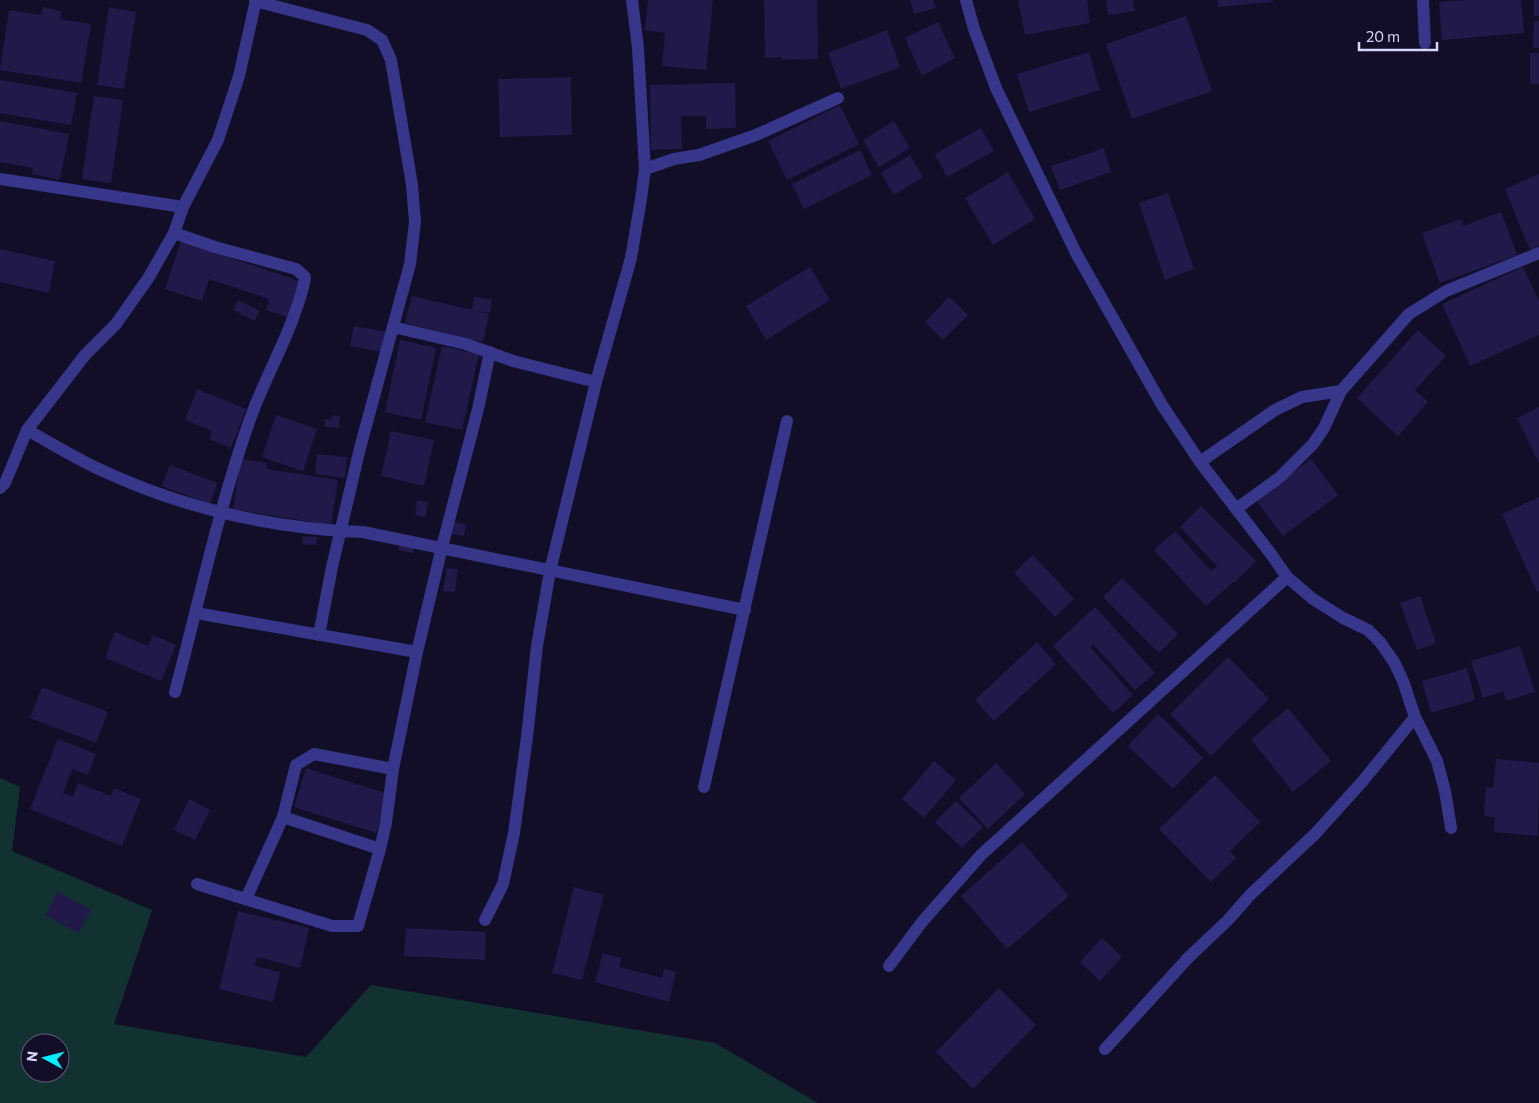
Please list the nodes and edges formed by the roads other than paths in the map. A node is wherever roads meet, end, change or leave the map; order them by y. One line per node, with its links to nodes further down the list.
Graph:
1 (255, 0): 9 (street); 12 (street)
2 (632, 0): 7 (street)
3 (966, 0): 18 (street)
4 (1423, 0): 5 (street)
5 (1425, 43)
6 (838, 98): 7 (street)
7 (646, 169): 14 (street)
8 (0, 179): 9 (street)
9 (183, 207): 10 (street)
10 (174, 233): 17 (street); 21 (street)
11 (1539, 253): 15 (street)
12 (393, 327): 13 (street); 22 (street)
13 (490, 352): 14 (street); 23 (street)
14 (596, 382): 24 (street)
15 (1341, 391): 18 (street); 20 (street)
16 (787, 422): 26 (street)
17 (27, 430): 19 (street); 21 (street)
18 (1200, 462): 20 (street)
19 (0, 488)
20 (1236, 508): 25 (street)
21 (220, 514): 22 (street); 27 (street)
22 (340, 531): 23 (street); 28 (street)
23 (442, 547): 24 (street); 29 (street)
24 (550, 571): 26 (street); 39 (street)
25 (1287, 577): 31 (street); 40 (street)
26 (745, 610): 33 (street)
27 (196, 613): 28 (street); 30 (street)
28 (319, 635): 29 (street)
29 (417, 652): 32 (street)
30 (175, 692)
31 (1415, 717): 35 (street); 41 (street)
32 (393, 769): 34 (street); 36 (street)
33 (704, 787)
34 (283, 817): 36 (street); 38 (street)
35 (1451, 828)
36 (380, 849): 38 (street)
37 (197, 884): 38 (street)
38 (246, 899)
39 (485, 920)
40 (889, 966)
41 (1105, 1049)

